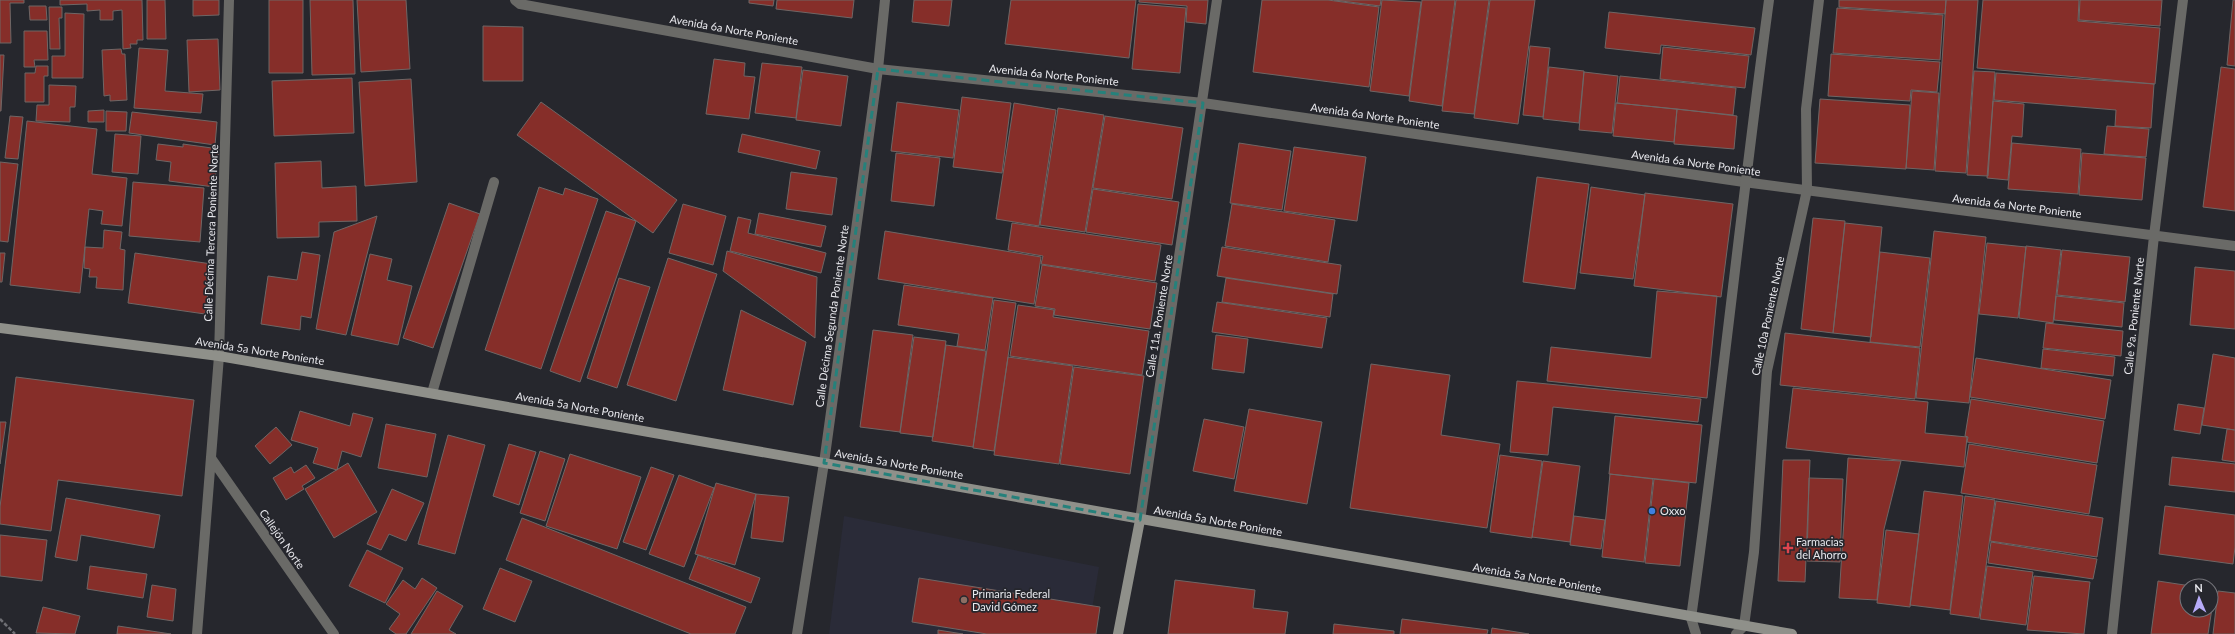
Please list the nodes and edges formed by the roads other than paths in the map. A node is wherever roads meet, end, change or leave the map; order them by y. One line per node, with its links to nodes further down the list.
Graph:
1 (229, 0): 16 (street, Calle Décima Tercera Poniente Norte)
2 (515, 0): 8 (street, Avenida 6a Norte Poniente)
3 (885, 0): 8 (street, Calle Décima Segunda Poniente Norte)
4 (1217, 0): 9 (street, Calle 11a. Poniente Norte)
5 (1769, 0): 11 (street)
6 (1819, 0): 12 (street, Calle 10a Poniente Norte)
7 (2183, 0): 13 (street, Calle 9a. Poniente Norte)
8 (878, 68): 9 (street, Avenida 6a Norte Poniente); 19 (street, Calle Décima Segunda Poniente Norte)
9 (1203, 103): 11 (street, Avenida 6a Norte Poniente); 20 (street, Calle 11a. Poniente Norte)
10 (494, 182): 17 (street)
11 (1744, 182): 12 (street, Avenida 6a Norte Poniente); 21 (street)
12 (1807, 190): 13 (street, Avenida 6a Norte Poniente); 22 (street, Calle 10a Poniente Norte)
13 (2154, 236): 14 (street, Avenida 6a Norte Poniente); 30 (street, Calle 9a. Poniente Norte)
14 (2235, 246)
15 (0, 328): 16 (main road, Avenida 5a Norte Poniente)
16 (219, 356): 17 (main road, Avenida 5a Norte Poniente); 18 (street, Calle Décima Tercera Poniente Norte)
17 (432, 393): 19 (main road, Avenida 5a Norte Poniente)
18 (211, 458): 23 (street, Calle Décima Tercera Poniente Norte); 24 (street, Callejón Norte)
19 (824, 463): 20 (main road, Avenida 5a Norte Poniente); 25 (street, Calle Décima Segunda Poniente Norte)
20 (1140, 520): 21 (main road, Avenida 5a Norte Poniente); 26 (main road, Calle 11a. Poniente Norte)
21 (1691, 618): 22 (main road, Avenida 5a Norte Poniente); 27 (street)
22 (1744, 626): 28 (street); 29 (main road, Avenida 5a Norte Poniente)
23 (197, 634)
24 (334, 634)
25 (797, 634)
26 (1118, 634)
27 (1696, 634)
28 (1736, 634)
29 (1792, 634)
30 (2112, 634)

